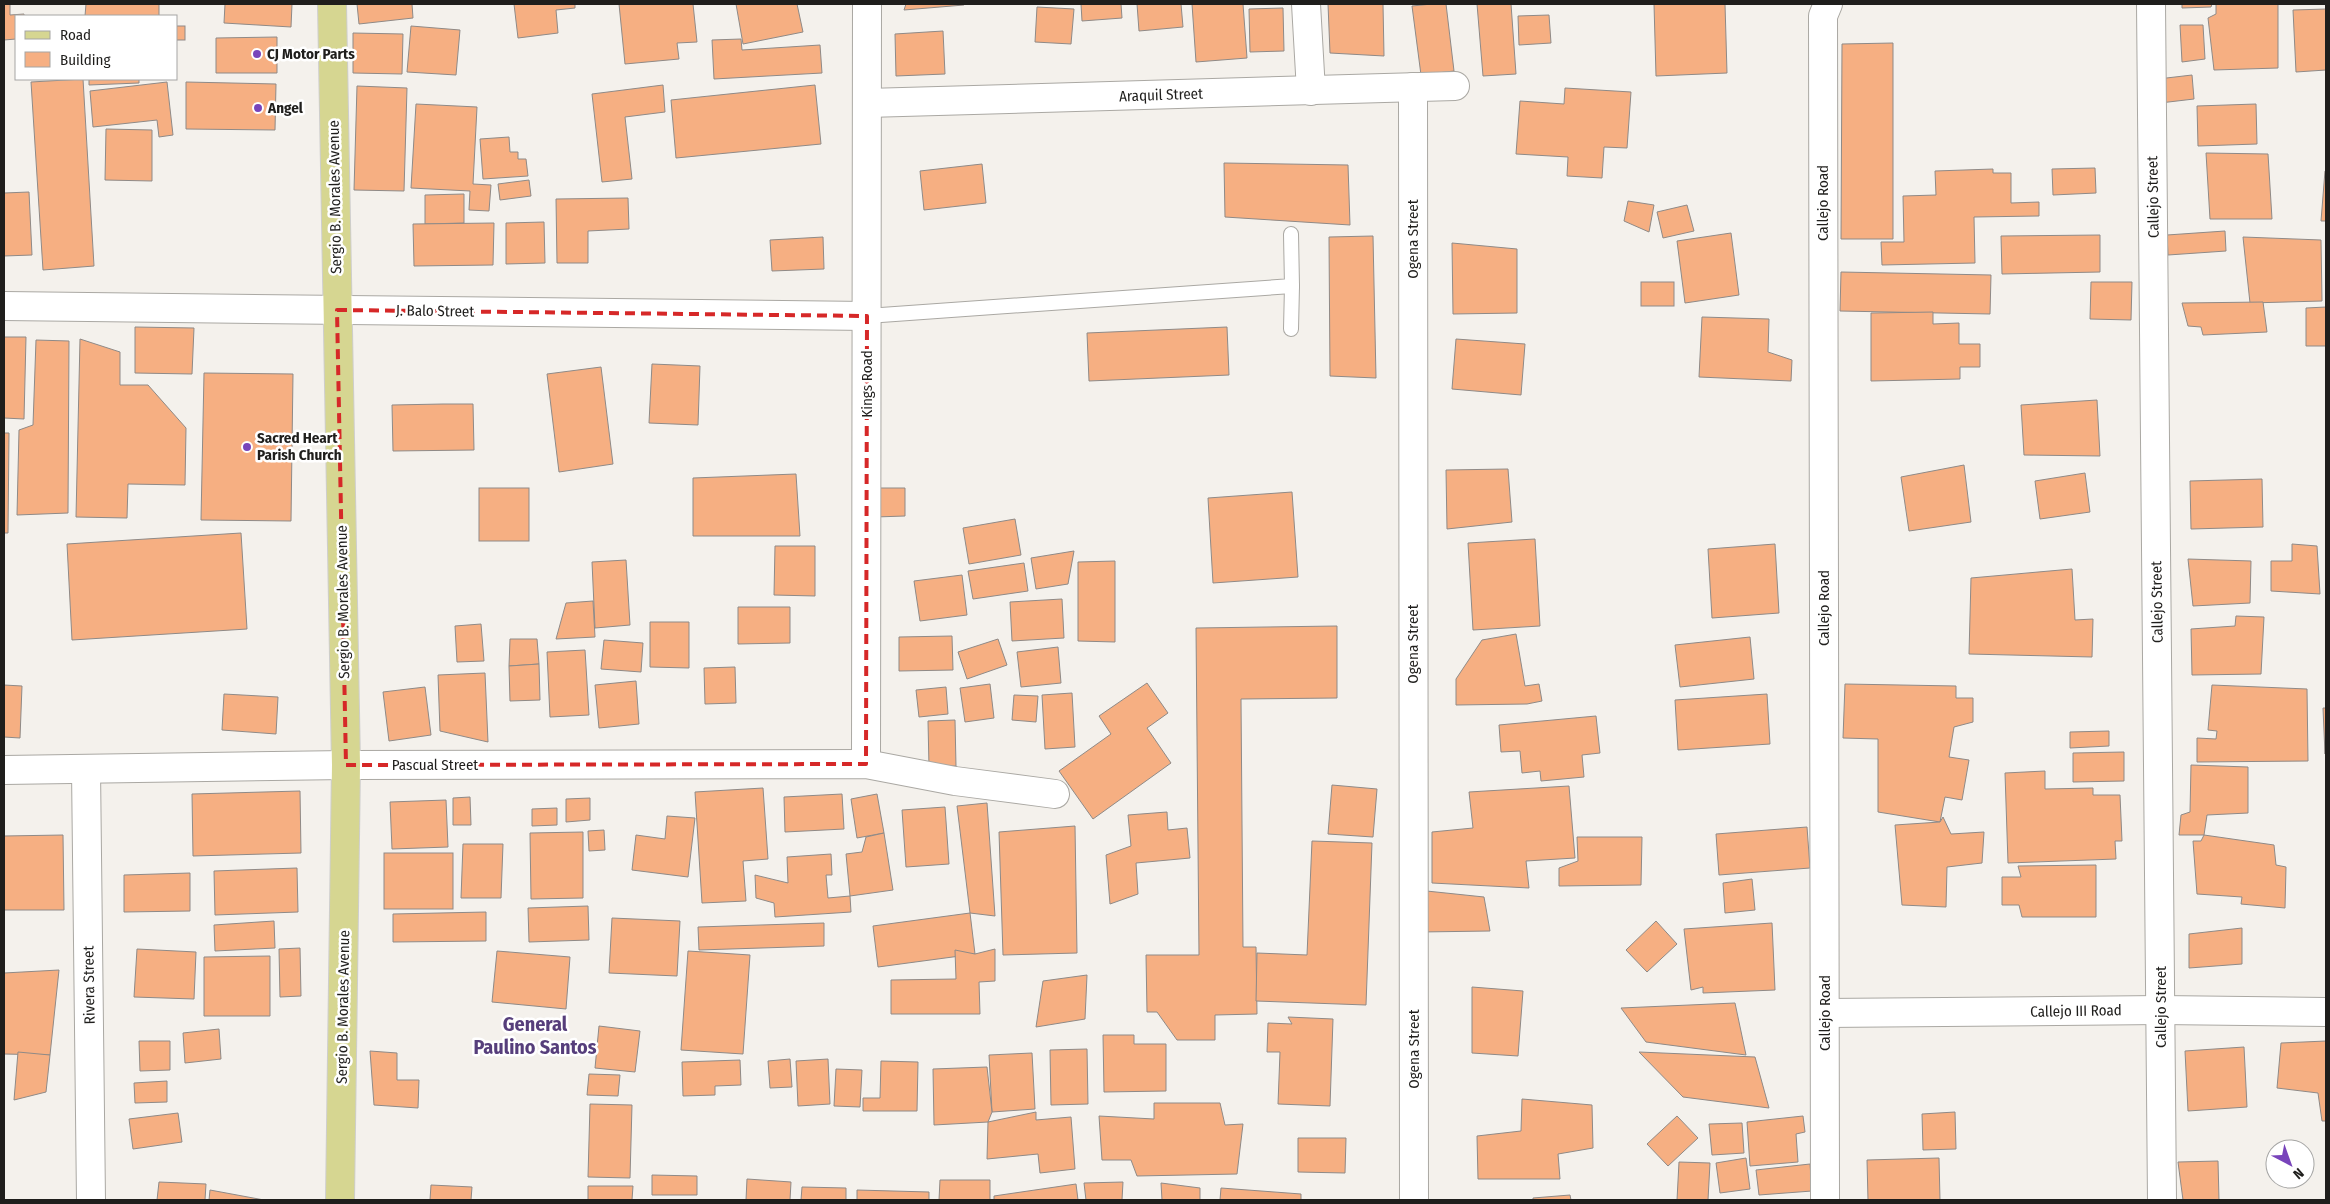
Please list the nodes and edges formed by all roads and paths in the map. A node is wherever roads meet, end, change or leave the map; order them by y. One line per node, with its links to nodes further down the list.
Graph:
1 (332, 4): 13 (main road, Sergio B. Morales Avenue)
2 (867, 4): 9 (street, Kings Road)
3 (1306, 4): 8 (street)
4 (2152, 4): 21 (street, Callejo Street)
5 (1825, 10): 23 (street, Callejo Road)
6 (1455, 86): 7 (street, Araquil Street)
7 (1413, 87): 8 (street, Araquil Street); 26 (street, Ogena Street)
8 (1311, 91): 9 (street, Araquil Street)
9 (867, 102): 14 (street, Kings Road)
10 (1291, 234): 11 (lane)
11 (1292, 286): 14 (lane); 15 (lane)
12 (4, 306): 13 (street, J. Balo Street)
13 (337, 310): 14 (street, J. Balo Street); 17 (main road, Sergio B. Morales Avenue)
14 (867, 316): 16 (street, Kings Road)
15 (1292, 329)
16 (866, 764): 17 (street, Pascual Street); 20 (street, Pascual Street)
17 (346, 765): 18 (street, Pascual Street); 25 (main road, Sergio B. Morales Avenue)
18 (86, 769): 19 (street, Pascual Street); 24 (street, Rivera Street)
19 (4, 770)
20 (1055, 794)
21 (2161, 1010): 22 (street, Callejo III Road); 23 (street, Callejo III Road); 28 (street, Callejo Street)
22 (2326, 1012)
23 (1825, 1014): 27 (street, Callejo Road)
24 (91, 1200)
25 (340, 1200)
26 (1414, 1200)
27 (1825, 1200)
28 (2162, 1200)

